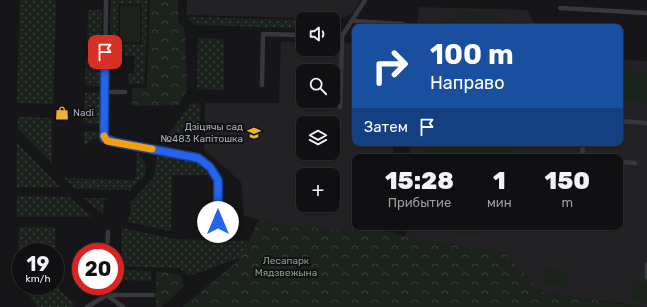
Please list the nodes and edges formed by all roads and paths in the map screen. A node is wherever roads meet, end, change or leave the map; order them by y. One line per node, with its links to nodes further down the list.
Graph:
1 (106, 0): 10 (lane)
2 (365, 0): 5 (lane)
3 (560, 8): 4 (lane)
4 (647, 13)
5 (352, 21): 6 (lane); 8 (lane)
6 (403, 24)
7 (296, 35): 9 (lane)
8 (342, 36): 12 (lane)
9 (262, 85)
10 (104, 92): 11 (lane); 17 (lane)
11 (125, 92)
12 (340, 107)
13 (623, 121): 14 (lane)
14 (647, 123)
15 (623, 162): 16 (lane)
16 (635, 163)
17 (218, 222)
18 (108, 232): 19 (lane)
19 (108, 243)
20 (647, 264): 21 (lane)
21 (647, 277)
22 (107, 295): 25 (lane); 26 (lane)
23 (124, 295): 24 (lane)
24 (153, 295)
25 (87, 307)
26 (123, 307)

